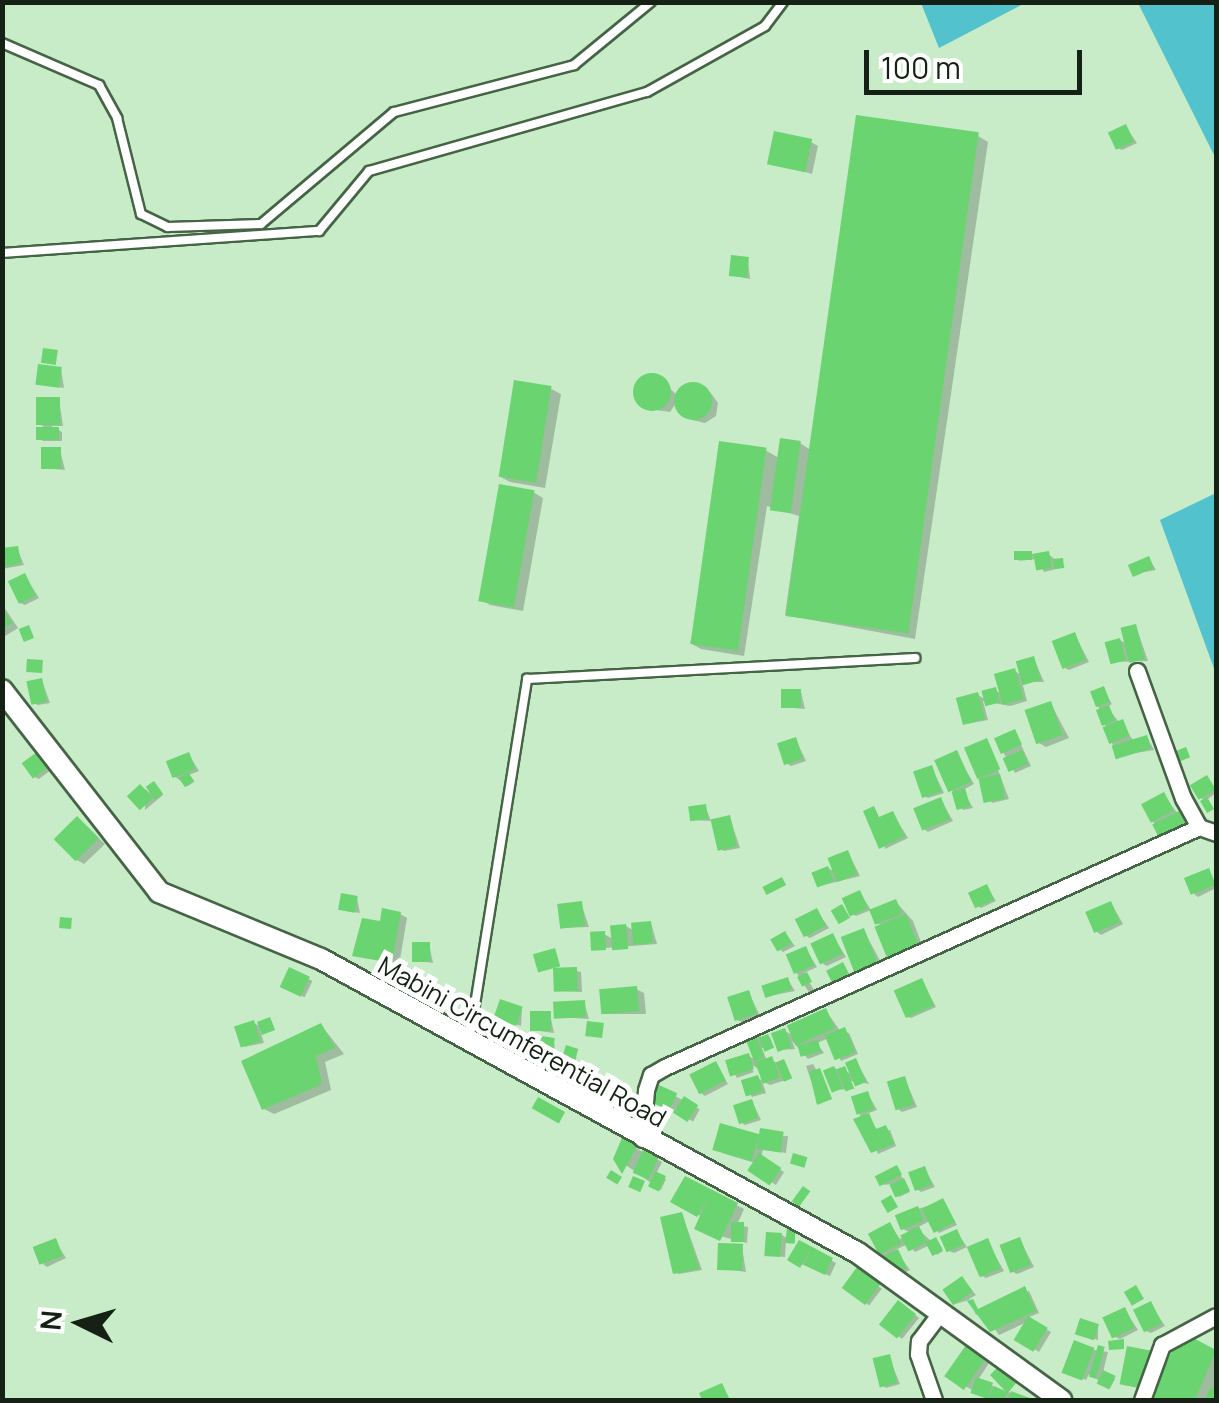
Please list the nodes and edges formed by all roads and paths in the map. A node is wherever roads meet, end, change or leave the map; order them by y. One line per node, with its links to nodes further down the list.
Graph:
1 (650, 2): 3 (lane)
2 (783, 2): 4 (lane)
3 (2, 44)
4 (2, 253)
5 (915, 658): 10 (lane)
6 (1137, 672): 8 (street)
7 (2, 690): 10 (main road, Mabini Circumferential Road)
8 (1199, 827): 9 (street); 11 (street)
9 (1216, 833)
10 (470, 1038): 11 (main road, Mabini Circumferential Road)
11 (642, 1138): 12 (main road, Mabini Circumferential Road)
12 (940, 1313): 14 (street); 15 (main road, Mabini Circumferential Road)
13 (1216, 1316): 16 (street)
14 (934, 1400)
15 (1061, 1400)
16 (1142, 1400)

